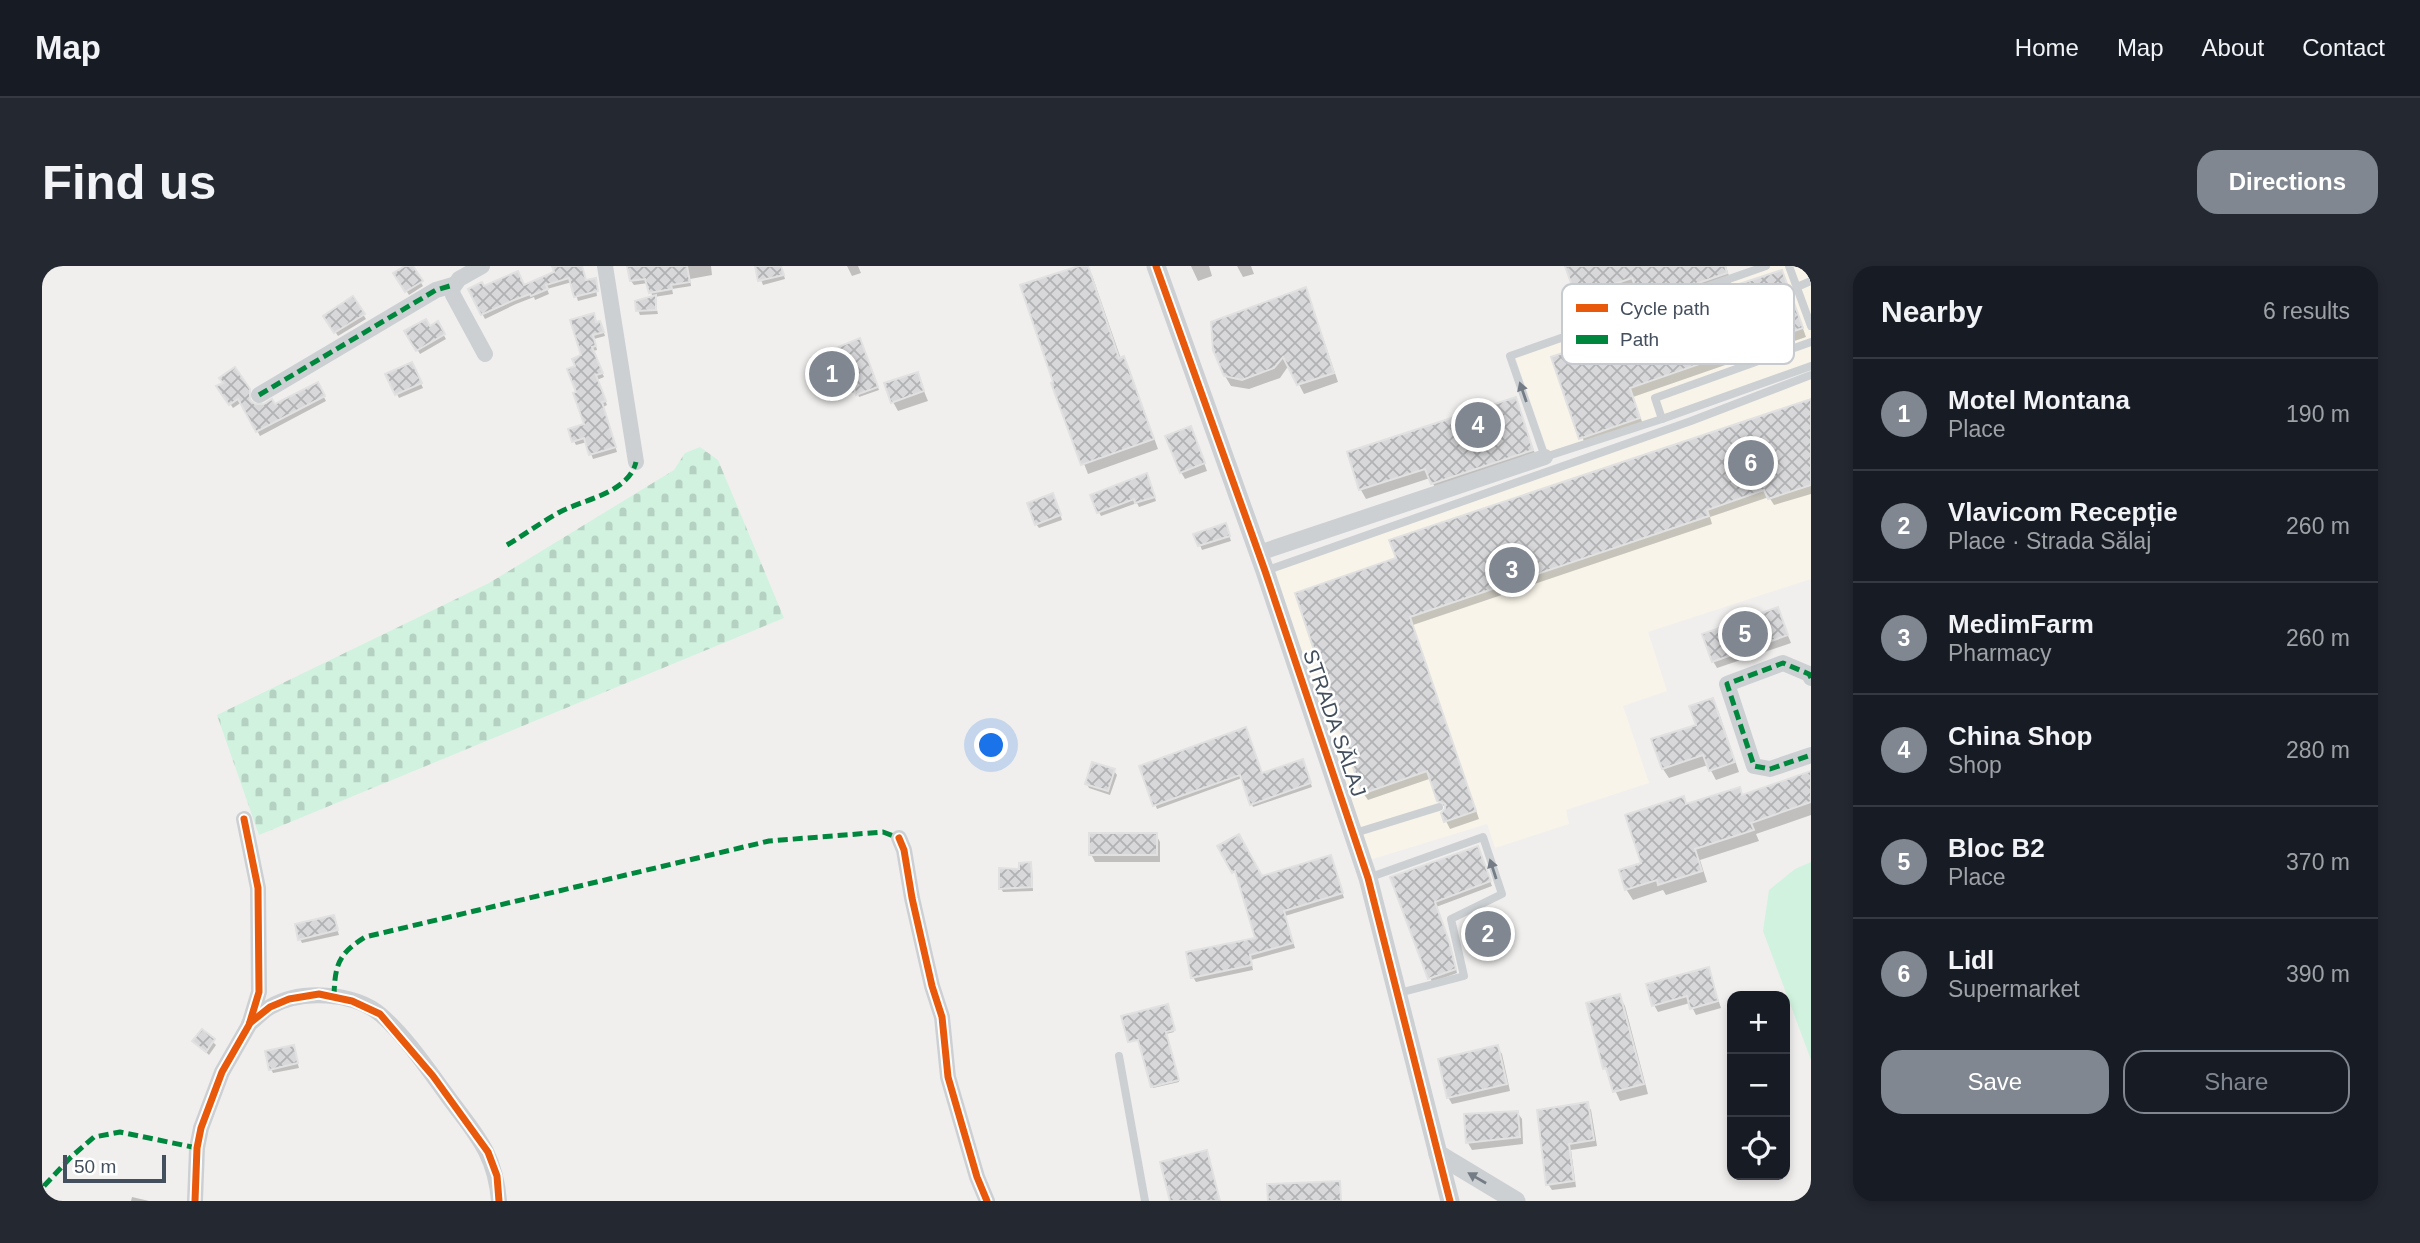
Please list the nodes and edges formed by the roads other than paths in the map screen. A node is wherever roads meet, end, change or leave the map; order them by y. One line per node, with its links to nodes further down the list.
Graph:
1 (482, 266): 8 (street)
2 (605, 266): 21 (street)
3 (1156, 266): 22 (street, STRADA SĂLAJ)
4 (1766, 266): 7 (lane, one-way to 4)
5 (1788, 266): 9 (lane)
6 (1811, 281): 9 (lane)
7 (1715, 284)
8 (453, 285): 14 (street); 18 (street)
9 (1797, 287): 10 (lane)
10 (1811, 326)
11 (1562, 338): 20 (lane, one-way to 11)
12 (1811, 342): 13 (lane)
13 (1794, 348)
14 (485, 354)
15 (1749, 364): 19 (lane)
16 (1811, 366): 19 (lane)
17 (1811, 375): 22 (lane)
18 (259, 395)
19 (1662, 419): 20 (lane)
20 (1545, 457): 22 (street)
21 (636, 462)
22 (1262, 562): 27 (street, STRADA SĂLAJ)
23 (1811, 678): 24 (street)
24 (1811, 755)
25 (1439, 807): 27 (lane)
26 (244, 819): 31 (street)
27 (1353, 834): 29 (street, STRADA SĂLAJ)
28 (899, 838): 36 (street)
29 (1368, 878): 30 (street, STRADA SĂLAJ); 30 (lane, one-way to 29)
30 (1399, 993): 33 (street, STRADA SĂLAJ)
31 (249, 1025): 34 (street); 35 (street)
32 (1119, 1056): 37 (lane)
33 (1438, 1154): 38 (street, STRADA SĂLAJ); 39 (street, one-way to 33)
34 (195, 1201)
35 (499, 1201)
36 (987, 1201)
37 (1145, 1201)
38 (1450, 1201)
39 (1516, 1201)

